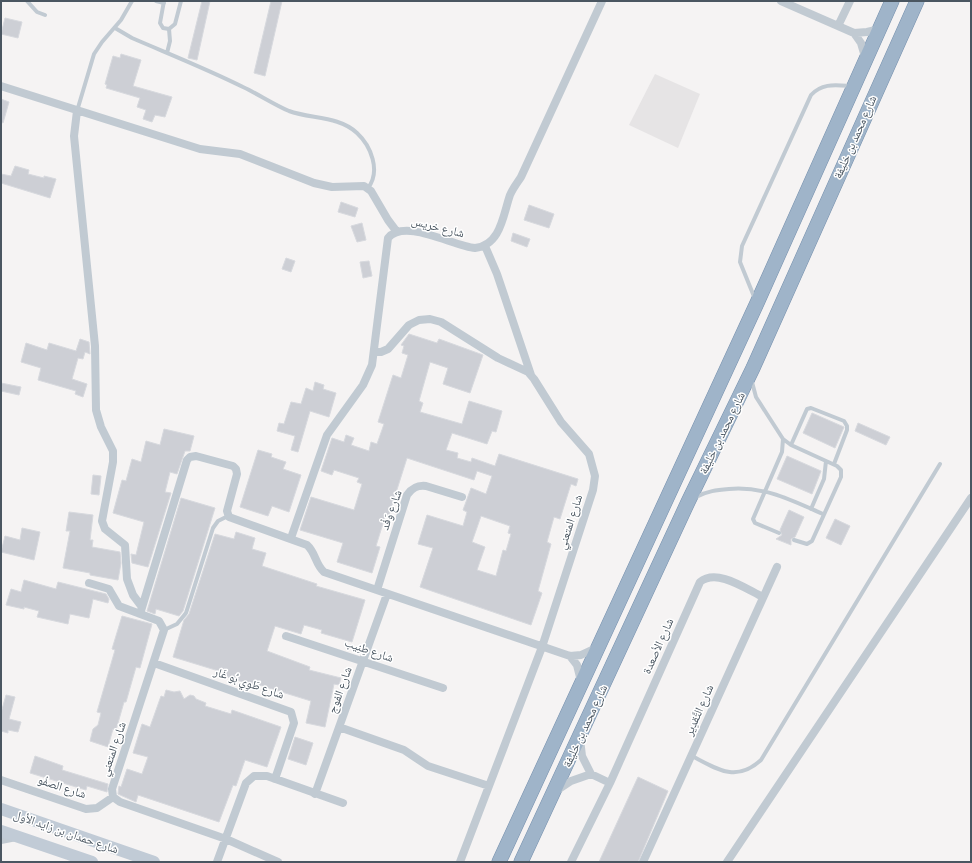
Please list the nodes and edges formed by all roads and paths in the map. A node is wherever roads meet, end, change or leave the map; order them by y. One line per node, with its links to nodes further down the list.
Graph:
1 (27, 1): 11 (lane)
2 (132, 1): 13 (lane)
3 (156, 1): 10 (lane)
4 (181, 1): 14 (lane)
5 (602, 1): 24 (street)
6 (781, 1): 12 (street)
7 (850, 1): 12 (street)
8 (892, 1): 15 (highway, شارع محمد بن خليفة)
9 (916, 1): 27 (highway, شارع محمد بن خليفة)
10 (164, 2): 14 (lane)
11 (45, 15)
12 (838, 26): 16 (street)
13 (115, 28): 17 (lane); 21 (lane)
14 (169, 29): 17 (lane)
15 (880, 29): 16 (street); 18 (highway, شارع محمد بن خليفة)
16 (854, 34): 18 (street)
17 (167, 53): 22 (lane)
18 (866, 60): 20 (highway, شارع محمد بن خليفة)
19 (1, 86): 21 (street)
20 (855, 86): 25 (highway, شارع محمد بن خليفة); 25 (lane)
21 (77, 111): 22 (street); 49 (street)
22 (368, 188): 23 (street)
23 (397, 232): 24 (street, شارع خريس); 26 (street, شارع خريس)
24 (485, 246): 28 (street, شارع المتعني)
25 (757, 303): 53 (highway, شارع محمد بن خليفة)
26 (374, 352): 28 (street); 42 (street, شارع خريس)
27 (753, 368): 29 (lane); 37 (highway, شارع محمد بن خليفة)
28 (531, 375): 52 (street, شارع المتعني)
29 (784, 439): 30 (lane); 34 (lane)
30 (791, 445): 31 (lane); 32 (lane)
31 (826, 461): 32 (lane); 38 (lane)
32 (834, 464): 39 (lane)
33 (940, 464): 61 (lane)
34 (764, 490): 37 (lane); 38 (lane); 41 (lane)
35 (462, 497): 46 (street, شارع وَفْد)
36 (971, 498): 85 (street)
37 (688, 502): 60 (highway, شارع محمد بن خليفة)
38 (811, 509): 39 (lane)
39 (823, 514): 43 (lane)
40 (228, 516): 42 (street); 49 (street); 50 (lane)
41 (779, 533)
42 (291, 538): 46 (street)
43 (794, 540)
44 (776, 568): 48 (street, شارع التَّقدِير)
45 (89, 583): 49 (street)
46 (377, 590): 47 (street)
47 (387, 594): 52 (street); 55 (street, شارع الفوج)
48 (763, 597): 61 (street, شارع التَّقدِير); 65 (street, شارع الأصعدة)
49 (141, 610): 50 (street)
50 (164, 630): 56 (street, شارع المتعني)
51 (286, 636): 55 (street, شارع طِنِيب)
52 (542, 647): 54 (street); 66 (street, شارع المتعني)
53 (597, 647): 54 (street); 57 (highway, شارع محمد بن خليفة)
54 (570, 656): 57 (street)
55 (363, 661): 58 (street, شارع طِنِيب); 59 (street, شارع الفوج)
56 (154, 663): 63 (street, شارع طَوِي بُو غَار); 69 (street, شارع المتعني)
57 (581, 681): 81 (highway, شارع محمد بن خليفة)
58 (443, 688)
59 (339, 727): 66 (street); 68 (street, شارع الفوج)
60 (580, 736): 62 (street); 67 (highway, شارع محمد بن خليفة)
61 (691, 756): 84 (street, شارع التَّقدِير)
62 (591, 774): 65 (street); 67 (street)
63 (275, 779): 68 (street); 74 (street)
64 (1, 780): 69 (street, شارع الصفُو)
65 (610, 783): 83 (street, شارع الأصعدة)
66 (490, 786): 80 (street, شارع المتعني)
67 (554, 793): 82 (highway, شارع محمد بن خليفة)
68 (315, 794): 70 (street)
69 (113, 797): 74 (street)
70 (343, 803)
71 (1, 809): 78 (main road, شارع حمدان بن زايد الأول)
72 (1, 831): 73 (main road, شارع حمدان بن زايد الأول)
73 (17, 836): 75 (street); 77 (main road, شارع حمدان بن زايد الأول)
74 (226, 839): 76 (street); 79 (street)
75 (1, 840)
76 (219, 861)
77 (92, 862)
78 (154, 862)
79 (278, 862)
80 (460, 862)
81 (499, 862)
82 (522, 862)
83 (571, 862)
84 (643, 862)
85 (727, 862)

